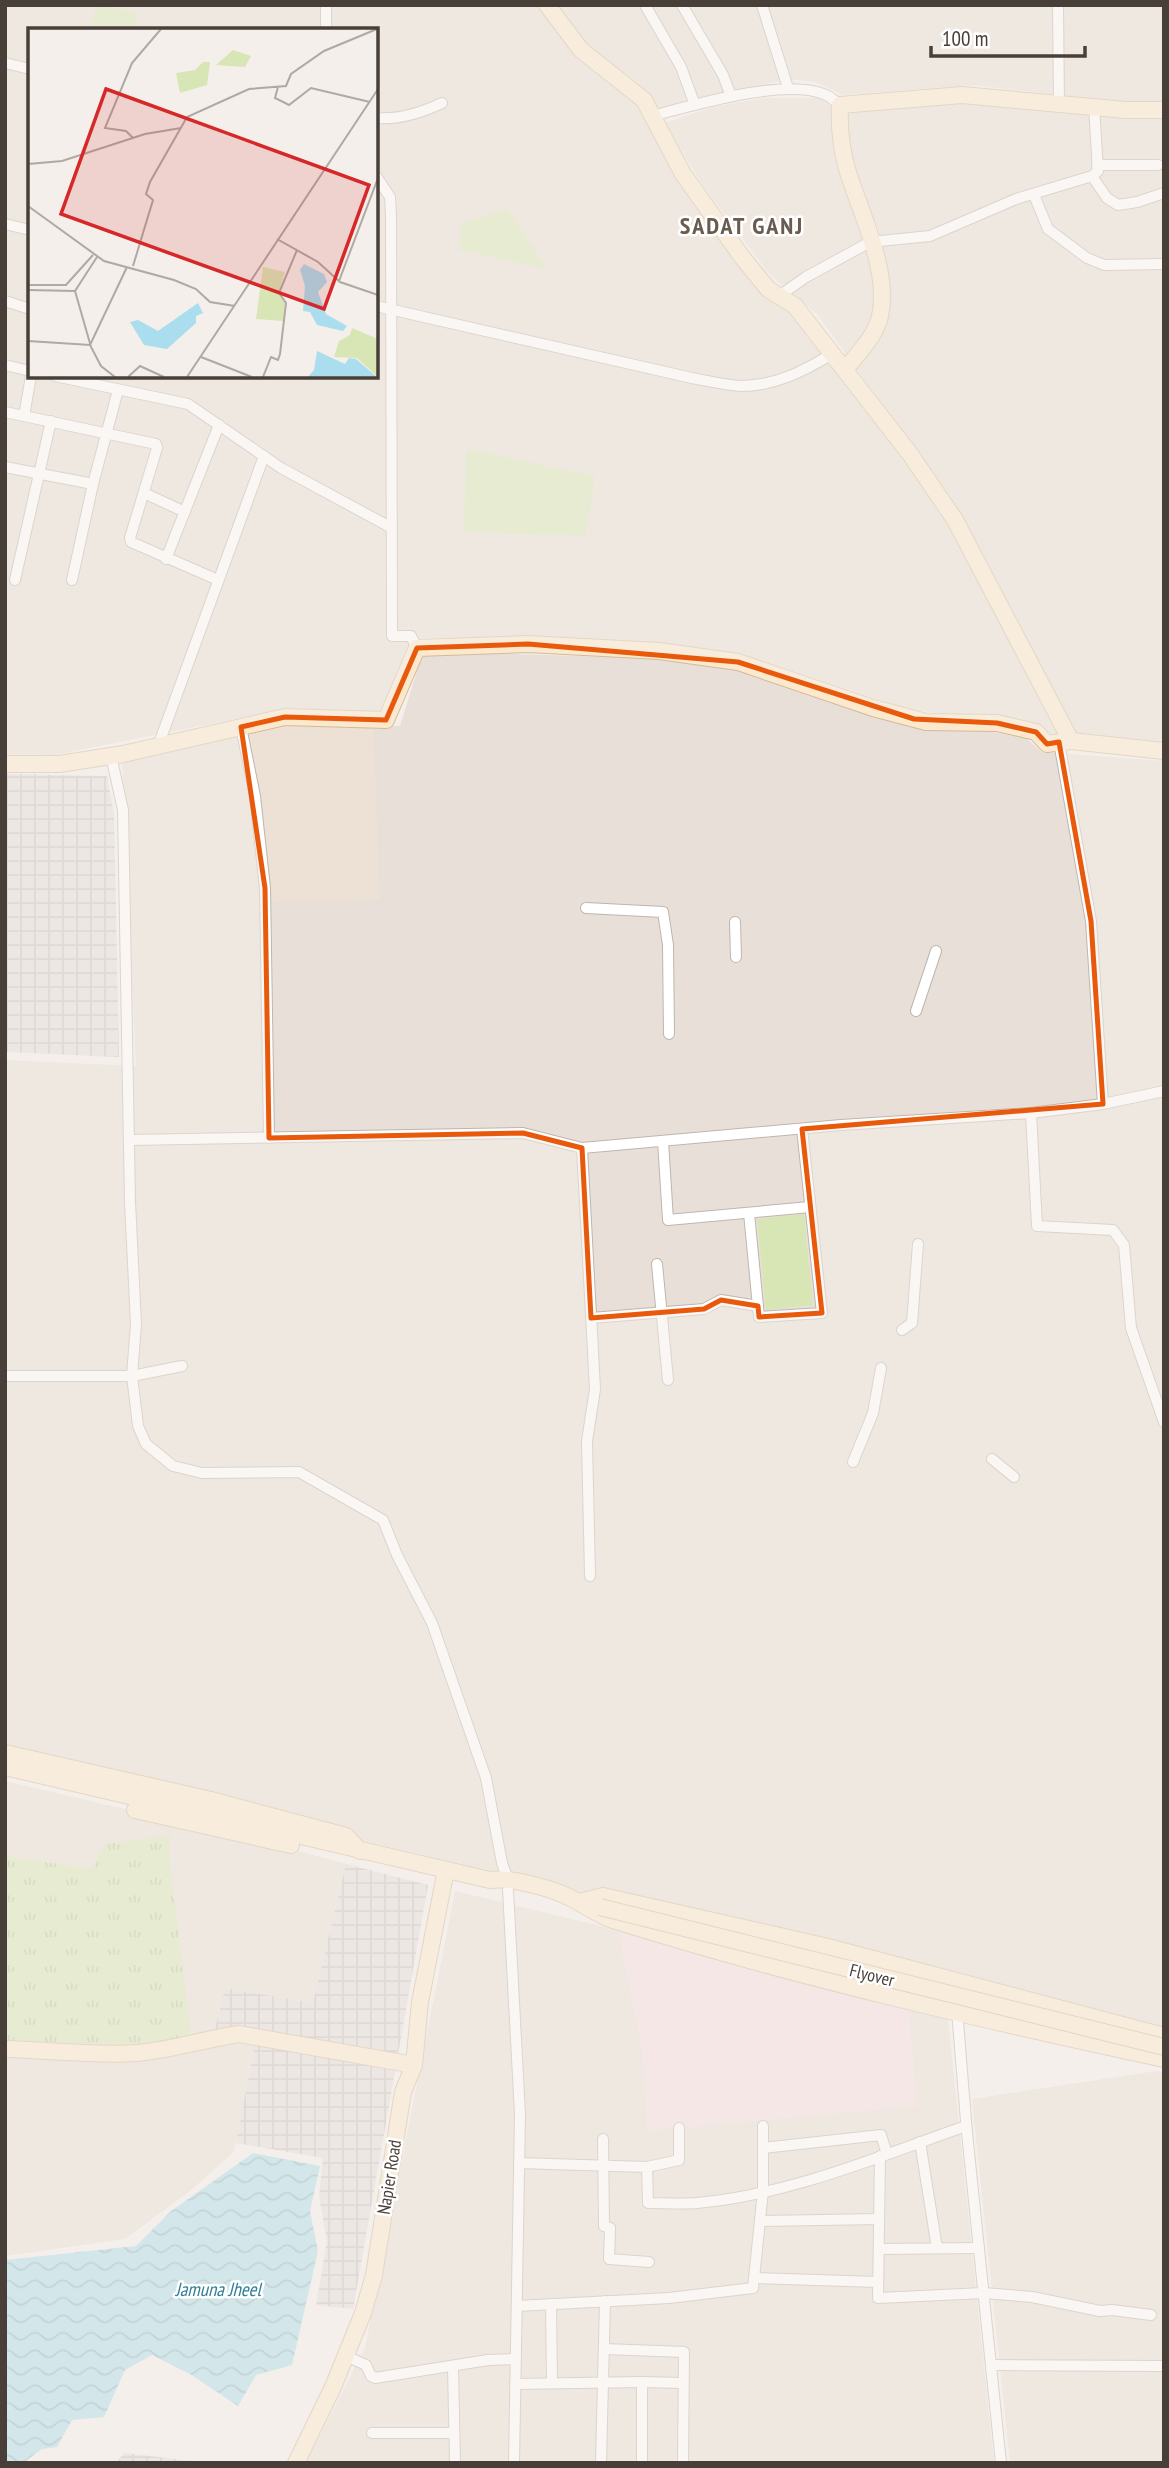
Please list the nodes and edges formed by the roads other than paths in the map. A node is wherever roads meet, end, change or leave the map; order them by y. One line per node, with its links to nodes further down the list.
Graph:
1 (326, 5): 7 (street)
2 (547, 5): 18 (main road)
3 (645, 5): 14 (street)
4 (682, 5): 11 (street)
5 (762, 5): 10 (street)
6 (1058, 5): 13 (street)
7 (326, 28)
8 (5, 63): 9 (street)
9 (28, 69)
10 (788, 88): 11 (street); 15 (street)
11 (731, 96): 14 (street)
12 (442, 103): 19 (street)
13 (1059, 104): 15 (main road); 16 (main road)
14 (695, 105): 18 (street)
15 (840, 105): 28 (main road)
16 (1094, 106): 17 (main road); 21 (street)
17 (1164, 110)
18 (652, 116): 30 (main road)
19 (378, 118)
20 (1158, 164): 21 (street)
21 (1097, 165): 22 (street)
22 (1092, 176): 24 (street); 25 (street)
23 (378, 179): 34 (street)
24 (1164, 194)
25 (1034, 195): 28 (street); 29 (street)
26 (5, 224): 27 (street)
27 (28, 230)
28 (870, 242): 30 (street); 37 (main road)
29 (1164, 264)
30 (779, 296): 35 (main road)
31 (5, 301): 33 (street)
32 (378, 306): 34 (street)
33 (28, 308)
34 (391, 309): 35 (street); 53 (street)
35 (832, 354): 37 (main road)
36 (5, 365): 38 (street)
37 (845, 370): 60 (main road)
38 (28, 371)
39 (31, 378): 43 (street)
40 (64, 378): 41 (street)
41 (118, 390): 45 (street); 46 (street)
42 (5, 412): 43 (street)
43 (24, 415): 44 (street)
44 (51, 421): 46 (street); 49 (street)
45 (219, 425): 47 (street); 52 (street)
46 (107, 434): 50 (street); 51 (street)
47 (264, 456): 53 (street); 57 (street)
48 (5, 467): 49 (street)
49 (39, 474): 50 (street); 55 (street)
50 (93, 484): 56 (street)
51 (144, 493): 52 (street); 54 (street)
52 (185, 512): 54 (street)
53 (392, 528): 58 (street)
54 (166, 559): 57 (street)
55 (15, 580)
56 (72, 580)
57 (218, 580): 61 (street)
58 (417, 648): 59 (main road); 60 (main road)
59 (241, 727): 61 (main road); 75 (street)
60 (1065, 742): 62 (main road); 72 (street)
61 (158, 746): 63 (main road)
62 (1164, 751)
63 (111, 756): 64 (main road); 76 (street)
64 (5, 764)
65 (586, 908): 70 (street)
66 (734, 922): 68 (street)
67 (936, 951): 69 (street)
68 (736, 957)
69 (916, 1011)
70 (669, 1034)
71 (1164, 1091): 72 (street)
72 (1103, 1104): 73 (street)
73 (1031, 1114): 74 (street); 92 (street)
74 (802, 1129): 77 (street); 79 (street)
75 (269, 1138): 76 (street); 78 (street)
76 (129, 1140): 90 (street)
77 (663, 1141): 78 (street); 80 (street)
78 (582, 1148): 85 (street)
79 (810, 1207): 80 (street); 83 (street)
80 (750, 1213): 83 (street)
81 (918, 1244): 86 (street)
82 (657, 1264): 84 (street)
83 (758, 1306): 84 (street)
84 (662, 1313): 85 (street); 91 (street)
85 (591, 1318): 96 (street)
86 (902, 1330)
87 (182, 1366): 90 (street)
88 (881, 1368): 94 (street)
89 (5, 1376): 90 (street)
90 (132, 1376): 102 (street)
91 (668, 1380)
92 (1164, 1422)
93 (992, 1459): 95 (street)
94 (853, 1462)
95 (1014, 1477)
96 (590, 1576)
97 (5, 1753): 100 (main road)
98 (5, 1767): 100 (main road)
99 (5, 1778): 100 (main road)
100 (361, 1851): 101 (main road)
101 (445, 1875): 102 (main road); 110 (main road, Napier Road)
102 (508, 1885): 103 (main road); 118 (street)
103 (575, 1901): 104 (main road); 105 (main road); 107 (main road, Flyover, bridge)
104 (966, 1984): 105 (street); 106 (main road)
105 (956, 2014): 109 (main road); 112 (street)
106 (1164, 2036)
107 (1164, 2047)
108 (5, 2049): 110 (main road)
109 (1164, 2059)
110 (414, 2065): 136 (main road, Napier Road)
111 (763, 2126): 116 (street)
112 (966, 2126): 115 (street); 125 (street)
113 (679, 2128): 120 (street)
114 (603, 2139): 119 (street)
115 (920, 2142): 117 (street); 124 (street)
116 (763, 2148): 117 (street); 121 (street)
117 (883, 2155): 121 (street); 122 (street)
118 (519, 2163): 119 (street); 133 (street)
119 (603, 2165): 120 (street); 127 (street)
120 (647, 2167): 121 (street)
121 (763, 2191): 123 (street)
122 (879, 2219): 123 (street); 126 (street)
123 (760, 2221): 128 (street)
124 (937, 2248): 125 (street); 126 (street)
125 (979, 2248): 130 (street)
126 (879, 2249): 129 (street)
127 (649, 2262)
128 (755, 2278): 129 (street); 131 (street)
129 (878, 2282): 130 (street)
130 (984, 2293): 134 (street); 138 (street)
131 (605, 2301): 132 (street); 135 (street)
132 (551, 2304): 133 (street); 145 (street)
133 (517, 2306): 137 (street)
134 (1151, 2315)
135 (604, 2349): 142 (street); 143 (street)
136 (350, 2358): 139 (street); 148 (main road, Napier Road); 149 (main road)
137 (516, 2359): 139 (street); 144 (street)
138 (991, 2365): 140 (street); 155 (street)
139 (453, 2366): 147 (street)
140 (1164, 2366)
141 (642, 2382): 142 (street); 143 (street); 153 (street)
142 (603, 2383): 145 (street); 152 (street)
143 (683, 2383): 154 (street)
144 (515, 2384): 145 (street); 151 (street)
145 (552, 2384)
146 (372, 2433): 147 (street)
147 (454, 2433): 150 (street)
148 (296, 2463)
149 (304, 2463)
150 (455, 2463)
151 (514, 2463)
152 (601, 2463)
153 (642, 2463)
154 (682, 2463)
155 (1001, 2463)

